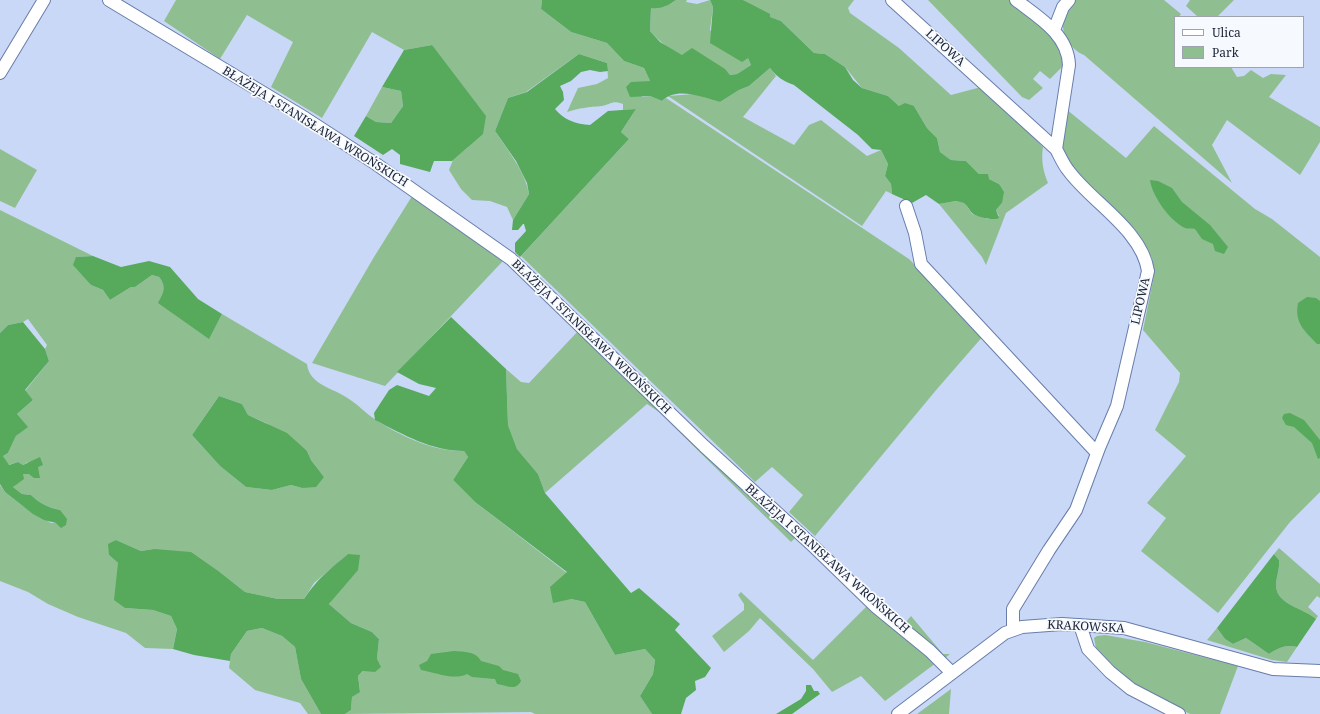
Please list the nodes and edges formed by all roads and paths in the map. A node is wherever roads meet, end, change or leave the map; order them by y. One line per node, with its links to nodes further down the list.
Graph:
1 (44, 0): 7 (street)
2 (109, 0): 14 (street, BŁAŻEJA I STANISŁAWA WROŃSKICH)
3 (892, 0): 8 (street, LIPOWA)
4 (1016, 0): 6 (street)
5 (1069, 0): 6 (street)
6 (1054, 30): 8 (street)
7 (0, 73)
8 (1056, 149): 10 (street, LIPOWA)
9 (906, 206): 10 (street)
10 (1098, 453): 12 (street, LIPOWA)
11 (1080, 625): 12 (street, KRAKOWSKA); 13 (street, KRAKOWSKA); 16 (street)
12 (1013, 630): 14 (street, KRAKOWSKA)
13 (1320, 671)
14 (952, 673): 15 (street, KRAKOWSKA)
15 (898, 714)
16 (1179, 714)

